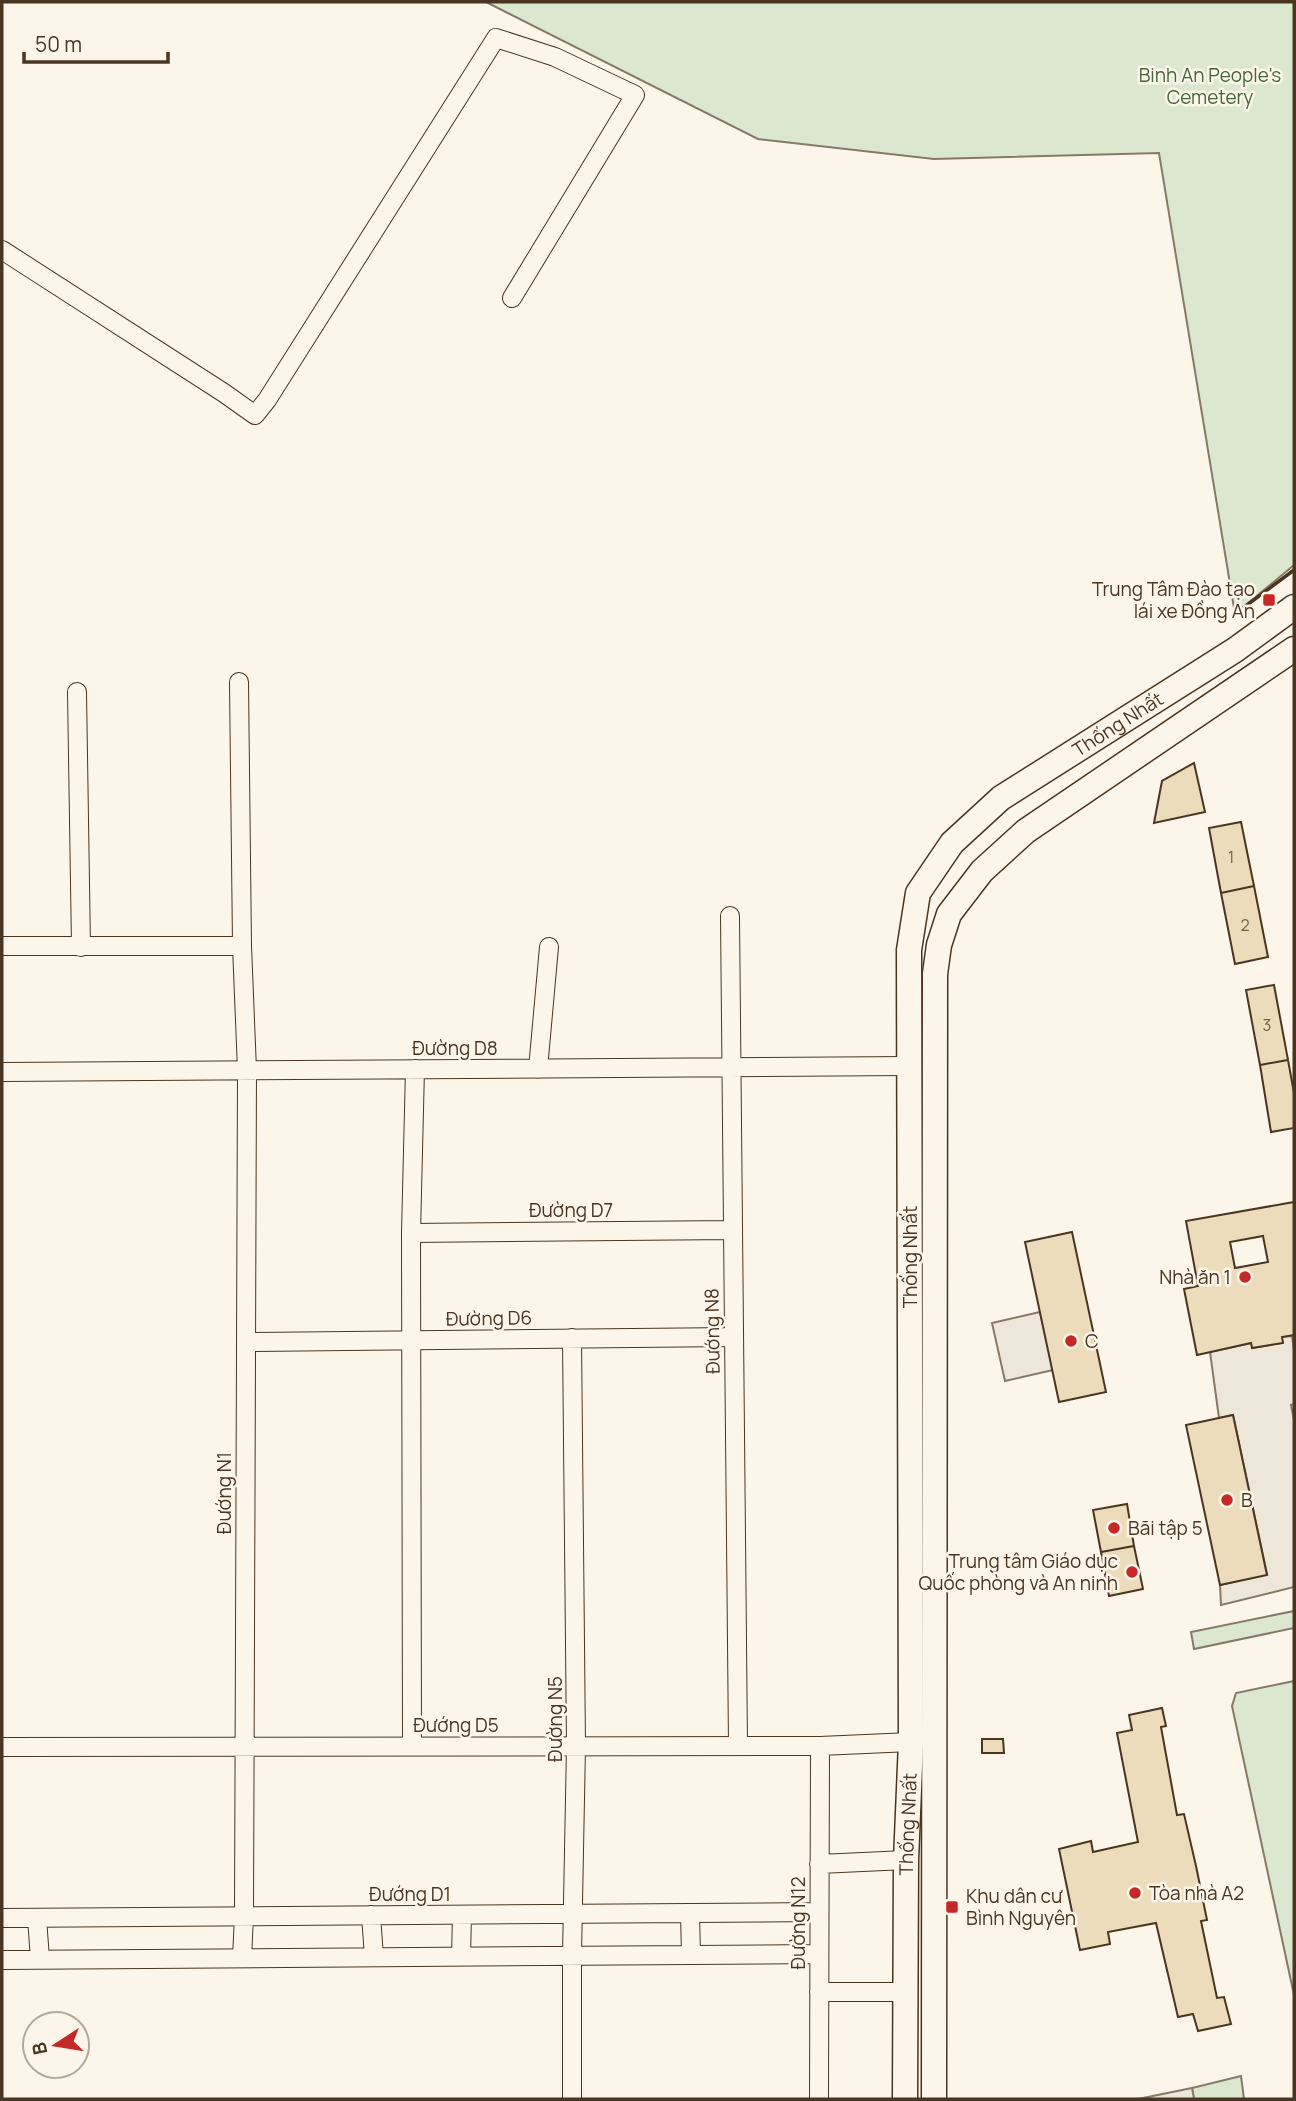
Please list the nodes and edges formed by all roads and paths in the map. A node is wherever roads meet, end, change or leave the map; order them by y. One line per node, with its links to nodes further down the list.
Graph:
1 (2, 250): 2 (street)
2 (512, 298)
3 (1294, 607): 7 (main road, Thống Nhất)
4 (1294, 649): 8 (main road, Thống Nhất)
5 (239, 682): 11 (street, Đướng N1)
6 (77, 692): 12 (street)
7 (952, 843): 8 (main road); 14 (main road, Thống Nhất)
8 (982, 871): 26 (main road, Thống Nhất)
9 (730, 916): 15 (street, Đướng N8)
10 (2, 946): 12 (street)
11 (242, 946): 12 (street); 18 (street, Đướng N1)
12 (81, 947)
13 (549, 947): 17 (street)
14 (909, 1066): 15 (street, Đường D8); 26 (main road, Thống Nhất)
15 (731, 1067): 17 (street, Đường D8); 20 (street, Đướng N8)
16 (415, 1069): 17 (street, Đường D8); 18 (street, Đường D8); 21 (street)
17 (538, 1069)
18 (247, 1070): 19 (street, Đường D8); 25 (street, Đướng N1)
19 (2, 1072)
20 (732, 1230): 21 (street, Đường D7); 22 (street, Đướng N8)
21 (411, 1233): 24 (street)
22 (733, 1337): 23 (street, Đường D6); 27 (street, Đướng N8)
23 (572, 1338): 24 (street, Đường D6); 30 (street, Đường N5)
24 (410, 1340): 25 (street, Đường D6); 29 (street)
25 (246, 1342): 28 (street, Đướng N1)
26 (922, 1743): 31 (street, Đướng D5); 33 (main road, Thống Nhất); 56 (main road, Thống Nhất)
27 (738, 1745): 30 (street, Đướng D5); 31 (street, Đướng D5)
28 (244, 1746): 29 (street, Đướng D5); 32 (street, Đướng D5); 40 (street, Đướng N1)
29 (412, 1746): 30 (street, Đướng D5)
30 (576, 1746): 37 (street, Đường N5)
31 (820, 1746): 34 (street, Đường N12)
32 (2, 1747)
33 (906, 1860): 34 (street); 52 (main road, Thống Nhất)
34 (819, 1864): 35 (street, Đường N12)
35 (819, 1912): 36 (street, Đướng D1); 43 (street, Đường N12)
36 (690, 1913): 37 (street, Đướng D1); 45 (street)
37 (573, 1914): 39 (street, Đướng D1); 44 (street, Đường N5)
38 (371, 1915): 39 (street, Đướng D1); 40 (street, Đướng D1); 47 (street)
39 (462, 1915): 46 (street)
40 (244, 1916): 42 (street, Đướng D1); 48 (street, Đướng N1)
41 (2, 1918): 42 (street, Đướng D1)
42 (37, 1918): 49 (street)
43 (819, 1954): 45 (street); 51 (street, Đường N12)
44 (572, 1955): 45 (street); 46 (street); 53 (street, Đường N5)
45 (691, 1955)
46 (461, 1956): 47 (street)
47 (373, 1957): 48 (street)
48 (242, 1958): 49 (street)
49 (40, 1959): 50 (street)
50 (2, 1960)
51 (819, 1992): 52 (street); 54 (street, Đường N12)
52 (905, 1992): 55 (main road, Thống Nhất)
53 (572, 2099)
54 (819, 2099)
55 (905, 2099)
56 (934, 2099)

